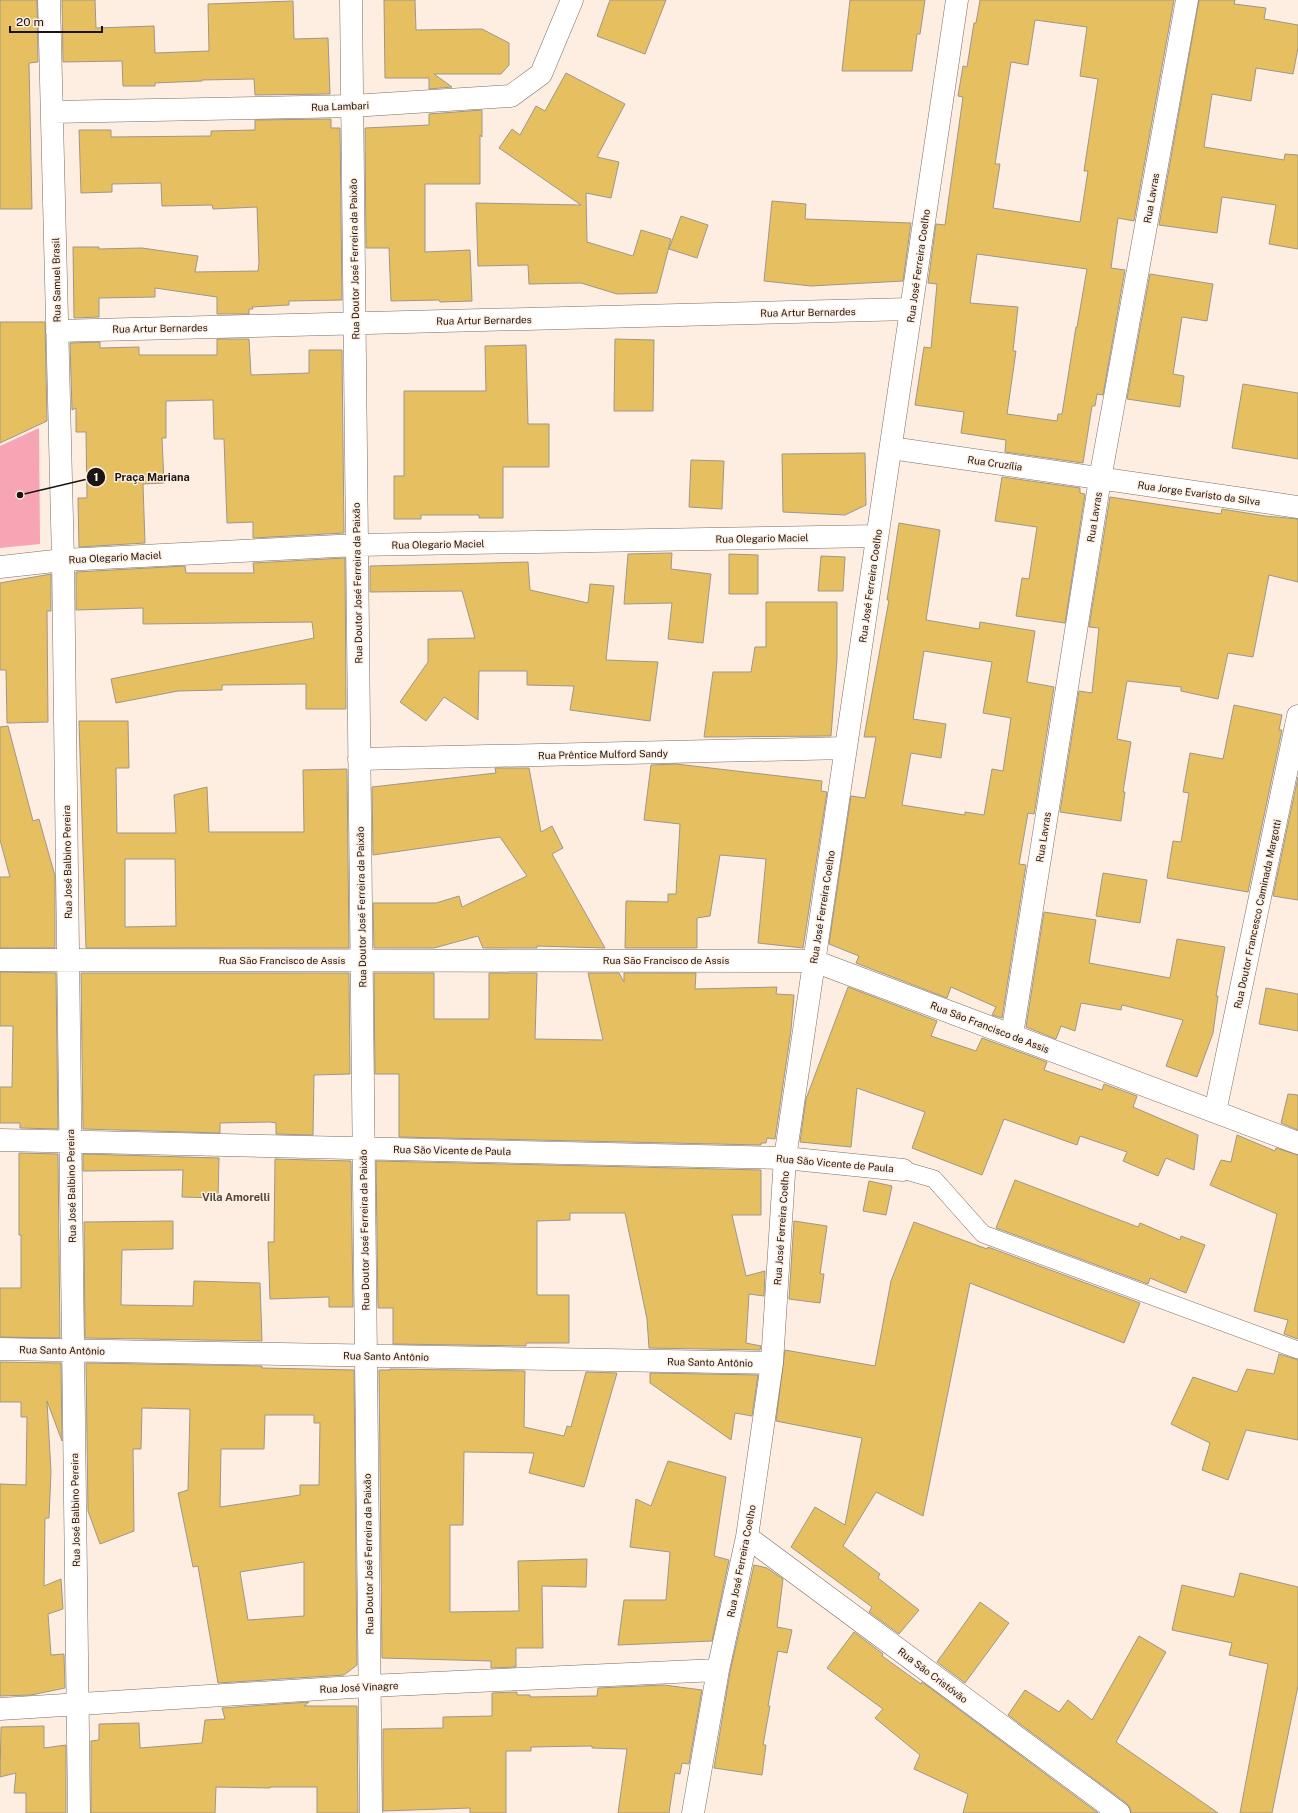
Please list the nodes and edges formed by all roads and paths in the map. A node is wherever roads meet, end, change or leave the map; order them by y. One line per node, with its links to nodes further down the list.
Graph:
1 (49, 0): 7 (street, Rua Samuel Brasil)
2 (351, 0): 6 (street, Rua Doutor José Ferreira da Paixão)
3 (572, 0): 6 (street, Rua Lambari)
4 (957, 0): 8 (street, Rua José Ferreira Coelho)
5 (1187, 0): 12 (street, Rua Lavras)
6 (352, 106): 7 (street, Rua Lambari); 9 (street, Rua Doutor José Ferreira da Paixão)
7 (52, 112): 10 (street, Rua Samuel Brasil)
8 (911, 309): 9 (street, Rua Artur Bernardes); 11 (street, Rua José Ferreira Coelho)
9 (354, 324): 10 (street, Rua Artur Bernardes); 15 (street, Rua Doutor José Ferreira da Paixão)
10 (57, 331): 16 (street, Rua Samuel Brasil)
11 (891, 448): 12 (street, Rua Cruzília); 14 (street, Rua José Ferreira Coelho)
12 (1100, 479): 13 (street, Rua Jorge Evaristo da Silva); 25 (street, Rua Lavras)
13 (1298, 507)
14 (877, 536): 15 (street, Rua Olegario Maciel); 19 (street, Rua José Ferreira Coelho)
15 (357, 545): 16 (street, Rua Olegario Maciel); 20 (street, Rua Doutor José Ferreira da Paixão)
16 (63, 560): 17 (street, Rua Olegario Maciel); 22 (street, Rua José Balbino Pereira)
17 (0, 567)
18 (1298, 716): 26 (street, Rua Doutor Francesco Caminada Margotti)
19 (846, 748): 20 (street, Rua Prêntice Mulford Sandy); 24 (street, Rua José Ferreira Coelho)
20 (359, 759): 23 (street, Rua Doutor José Ferreira da Paixão)
21 (0, 960): 22 (street, Rua São Francisco de Assis)
22 (68, 960): 23 (street, Rua São Francisco de Assis); 28 (street, Rua José Balbino Pereira)
23 (361, 960): 24 (street, Rua São Francisco de Assis); 30 (street, Rua Doutor José Ferreira da Paixão)
24 (814, 961): 25 (street, Rua São Francisco de Assis); 31 (street, Rua José Ferreira Coelho)
25 (1012, 1035): 26 (street, Rua São Francisco de Assis)
26 (1215, 1112): 29 (street, Rua São Francisco de Assis)
27 (0, 1140): 28 (street, Rua São Vicente de Paula)
28 (70, 1141): 30 (street, Rua São Vicente de Paula); 34 (street, Rua José Balbino Pereira)
29 (1298, 1143)
30 (363, 1148): 31 (street, Rua São Vicente de Paula); 36 (street, Rua Doutor José Ferreira da Paixão)
31 (785, 1158): 32 (street, Rua São Vicente de Paula); 37 (street, Rua José Ferreira Coelho)
32 (903, 1170): 35 (lane)
33 (0, 1349): 34 (street, Rua Santo Antônio)
34 (73, 1350): 36 (street, Rua Santo Antônio); 41 (street, Rua José Balbino Pereira)
35 (1298, 1350)
36 (365, 1355): 37 (street, Rua Santo Antônio); 40 (street, Rua Doutor José Ferreira da Paixão)
37 (772, 1363): 38 (street, Rua José Ferreira Coelho)
38 (748, 1536): 39 (street, Rua José Ferreira Coelho); 46 (street, Rua São Cristóvão)
39 (718, 1670): 40 (street, Rua José Vinagre); 45 (street, Rua José Ferreira Coelho)
40 (369, 1686): 41 (street, Rua José Vinagre); 44 (street, Rua Doutor José Ferreira da Paixão)
41 (77, 1705): 42 (street, Rua José Vinagre); 43 (street, Rua José Balbino Pereira)
42 (0, 1709)
43 (79, 1813)
44 (370, 1813)
45 (693, 1813)
46 (1119, 1813)

